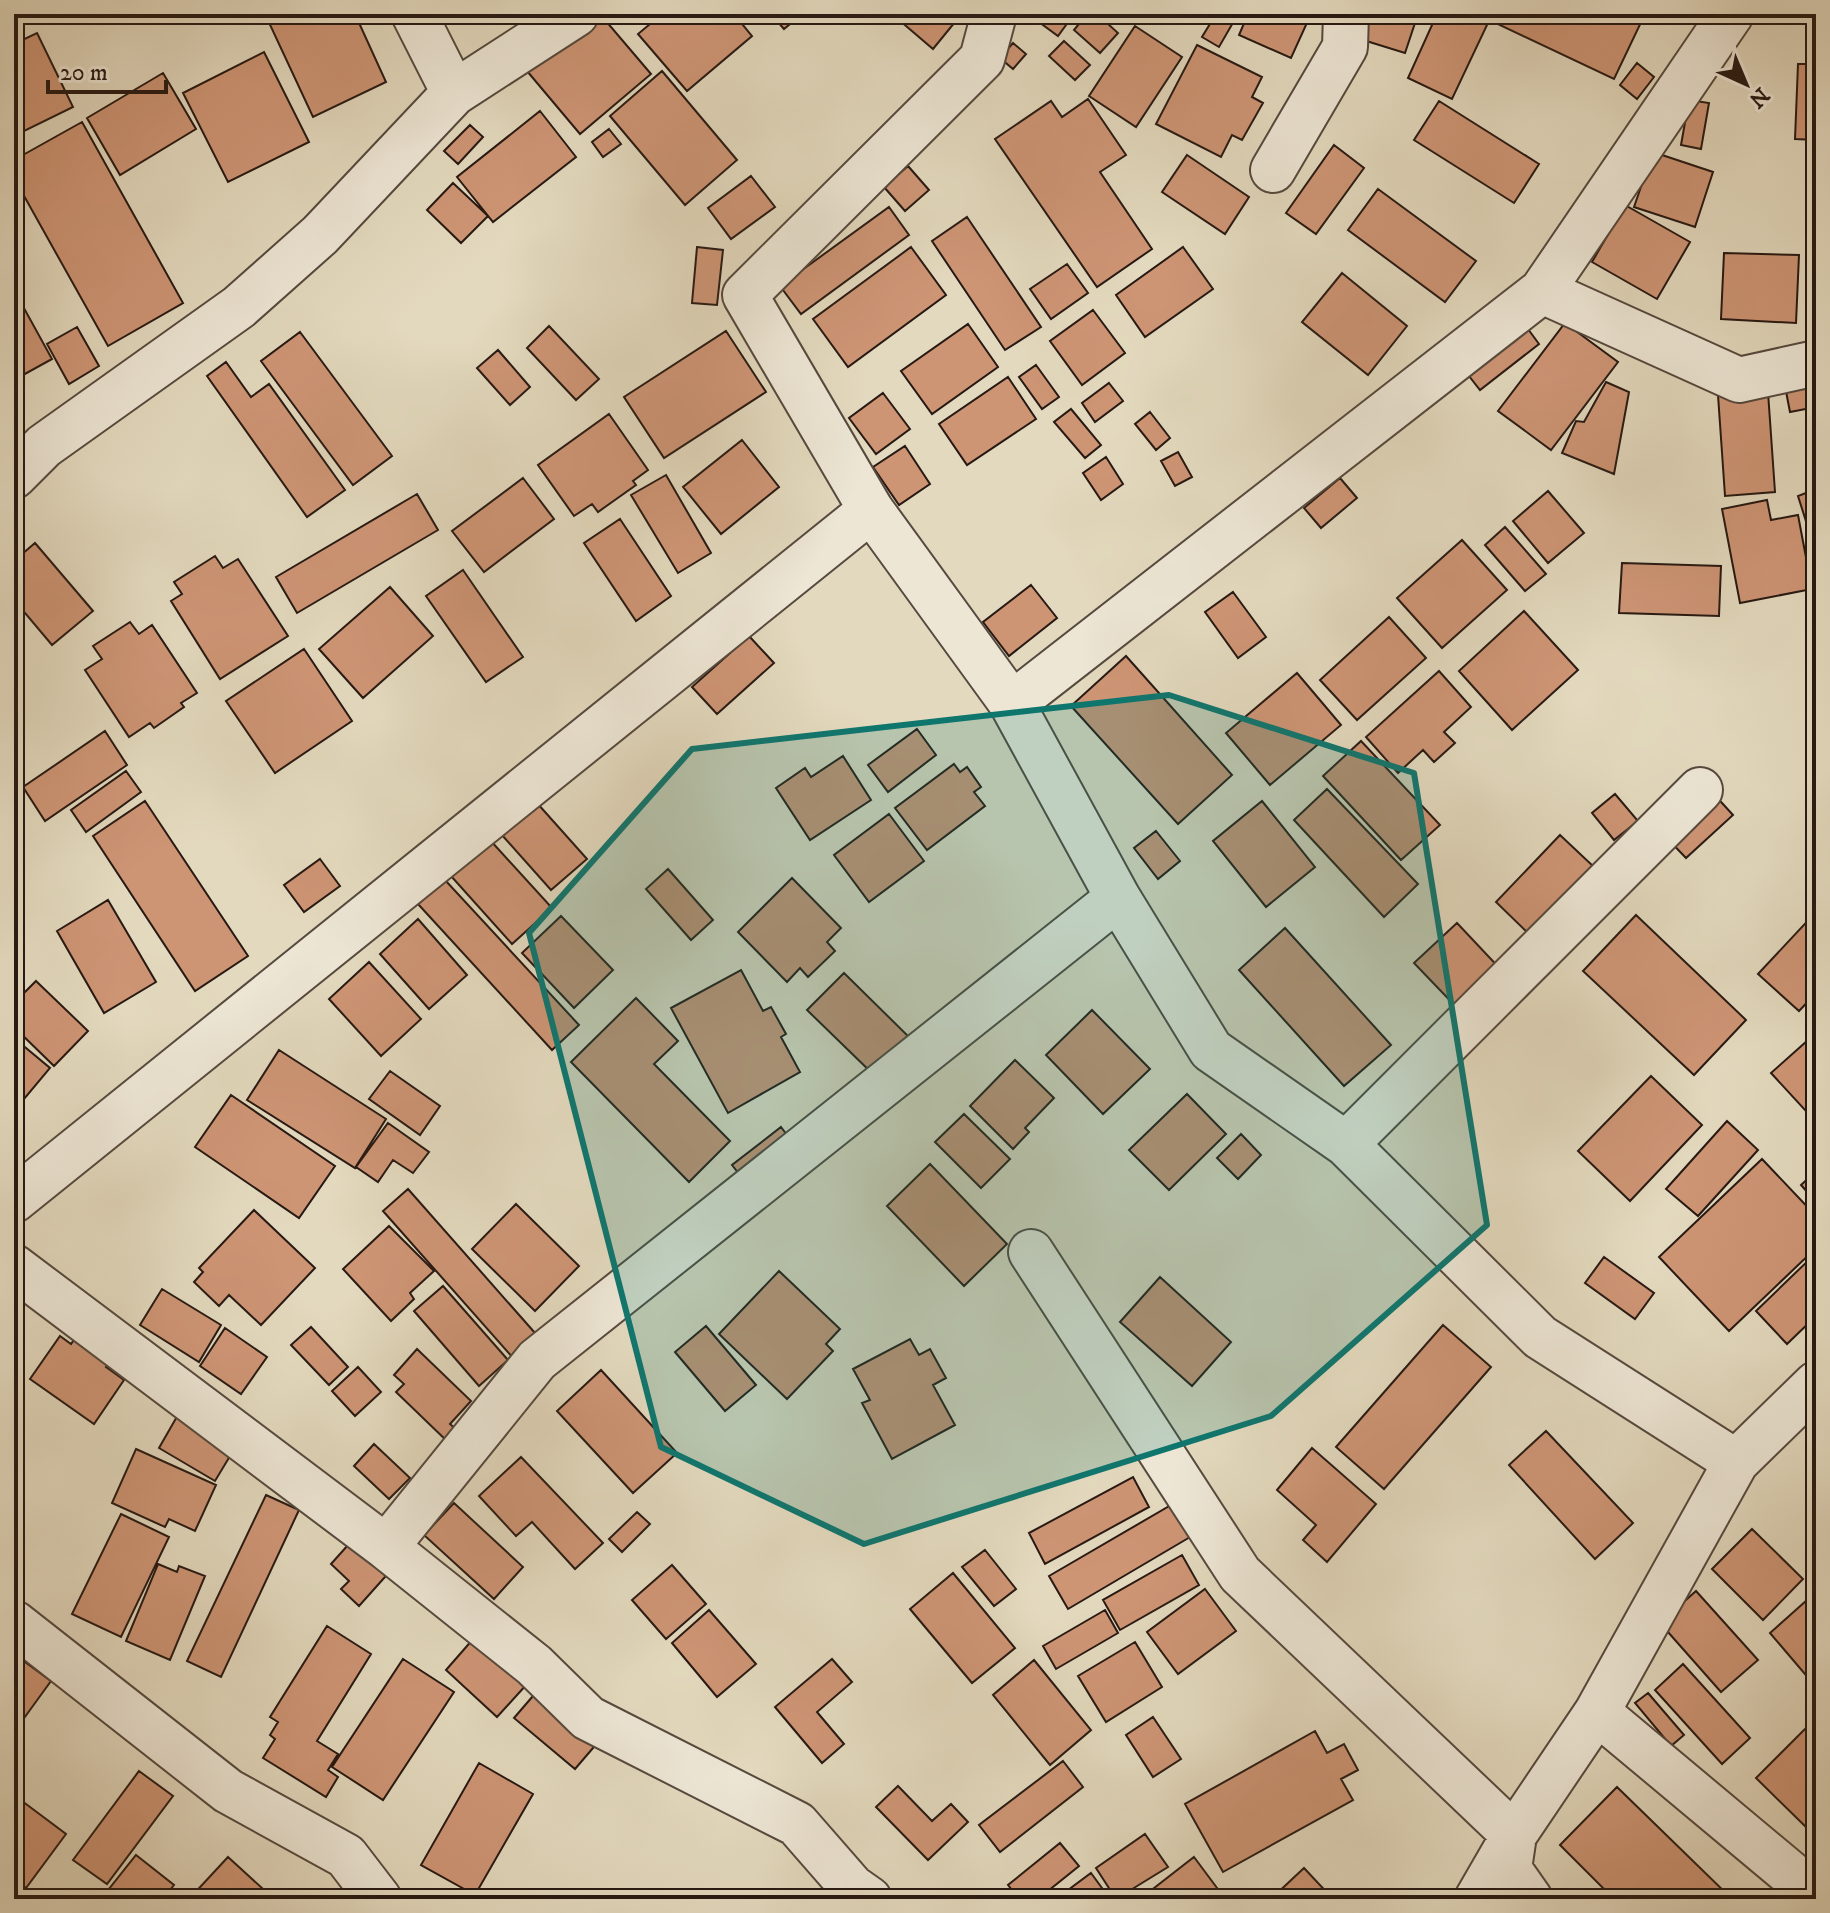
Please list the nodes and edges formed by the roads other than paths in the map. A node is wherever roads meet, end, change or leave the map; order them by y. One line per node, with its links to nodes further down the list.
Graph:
1 (414, 14): 6 (street)
2 (576, 14): 6 (street)
3 (994, 14): 11 (street)
4 (1346, 14): 7 (street)
5 (1731, 14): 8 (street)
6 (454, 93): 10 (street)
7 (1273, 170)
8 (1542, 291): 9 (street); 12 (street)
9 (1816, 363)
10 (14, 476)
11 (871, 510): 12 (street); 16 (street)
12 (1012, 704): 14 (street)
13 (1700, 790): 15 (street)
14 (1118, 898): 15 (street); 21 (street)
15 (1346, 1144): 20 (street)
16 (14, 1200)
17 (1031, 1252): 24 (street)
18 (14, 1267): 21 (street)
19 (1816, 1384): 20 (street)
20 (1736, 1462): 23 (street)
21 (386, 1547): 27 (street)
22 (14, 1623): 26 (street)
23 (1597, 1712): 24 (street); 25 (street)
24 (1514, 1835): 28 (street); 29 (street)
25 (1816, 1895)
26 (379, 1899)
27 (869, 1899)
28 (1477, 1899)
29 (1530, 1899)

